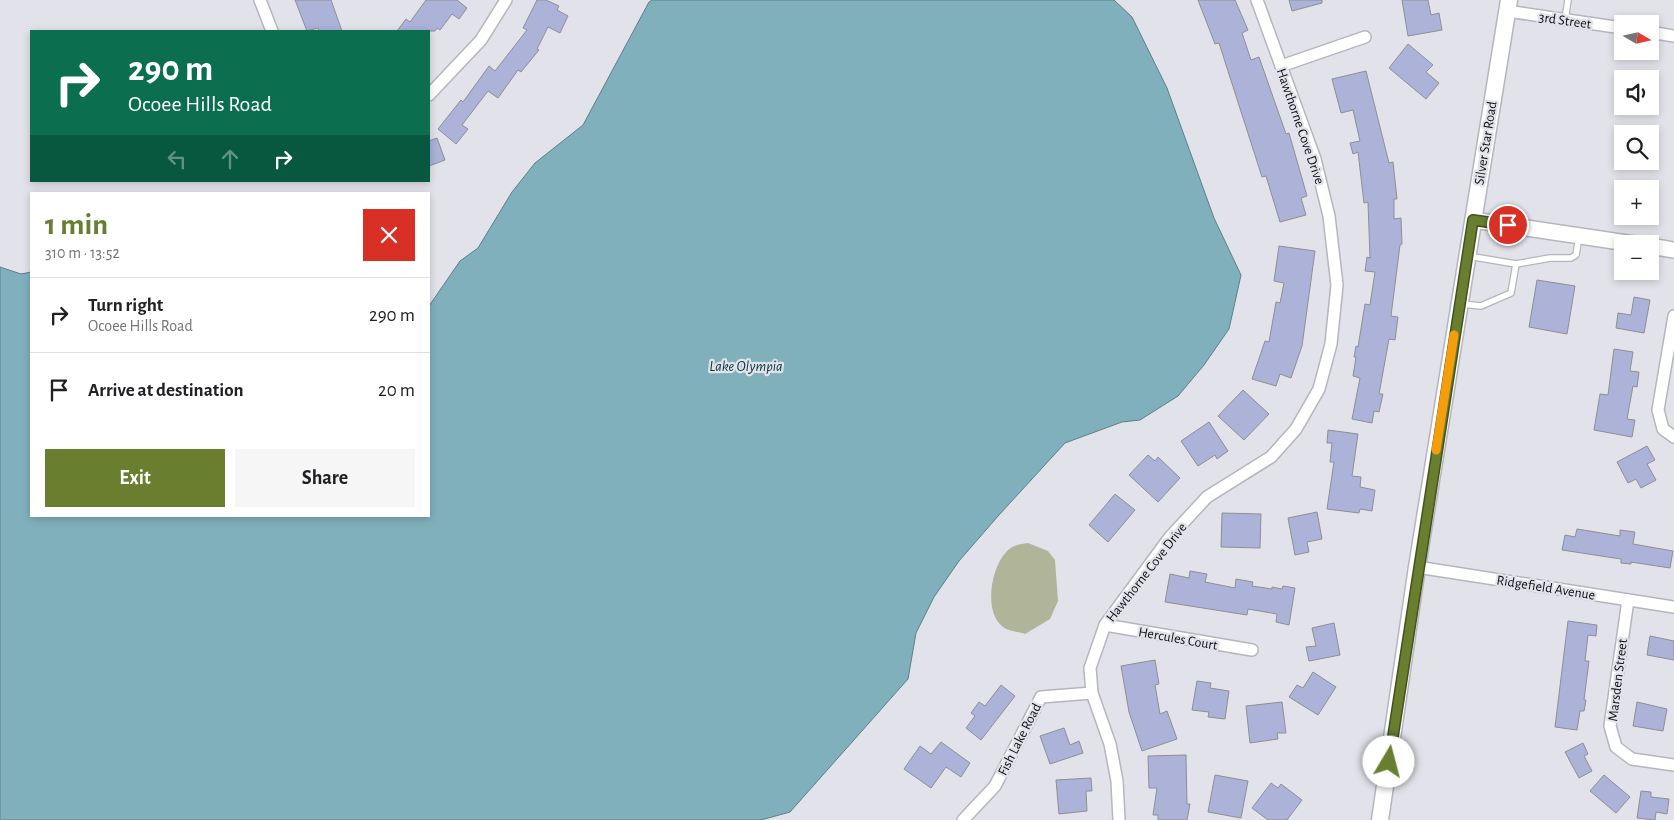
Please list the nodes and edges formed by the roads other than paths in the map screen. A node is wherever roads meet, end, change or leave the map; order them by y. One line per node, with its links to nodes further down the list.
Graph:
1 (260, 0): 8 (street)
2 (506, 0): 13 (street)
3 (1257, 0): 12 (street, Hawthorne Cove Drive)
4 (1568, 0): 6 (lane)
5 (1508, 6): 6 (street, 3rd Street); 14 (main road, Silver Star Road)
6 (1565, 20): 7 (street, 3rd Street)
7 (1614, 27)
8 (272, 30)
9 (1659, 34): 10 (street)
10 (1674, 36)
11 (1365, 37): 12 (street)
12 (1281, 66): 27 (street, Hawthorne Cove Drive)
13 (430, 94)
14 (1473, 220): 15 (street); 19 (main road, Silver Star Road)
15 (1579, 236): 16 (street); 20 (lane)
16 (1614, 241)
17 (1659, 248): 18 (street)
18 (1674, 250)
19 (1467, 256): 20 (lane); 21 (main road, Silver Star Road)
20 (1516, 264): 21 (lane)
21 (1459, 303): 24 (main road, Silver Star Road)
22 (1674, 316): 23 (street)
23 (1674, 437)
24 (1417, 567): 25 (street, Ridgefield Avenue); 33 (main road, Silver Star Road)
25 (1628, 600): 26 (street, Ridgefield Avenue); 30 (street, Marsden Street)
26 (1674, 607)
27 (1104, 625): 28 (street, Hercules Court); 29 (street, Hawthorne Cove Drive)
28 (1252, 650)
29 (1092, 693): 31 (street, Fish Lake Road); 32 (street, Hawthorne Cove Drive)
30 (1674, 765)
31 (963, 820)
32 (1119, 820)
33 (1380, 820)

